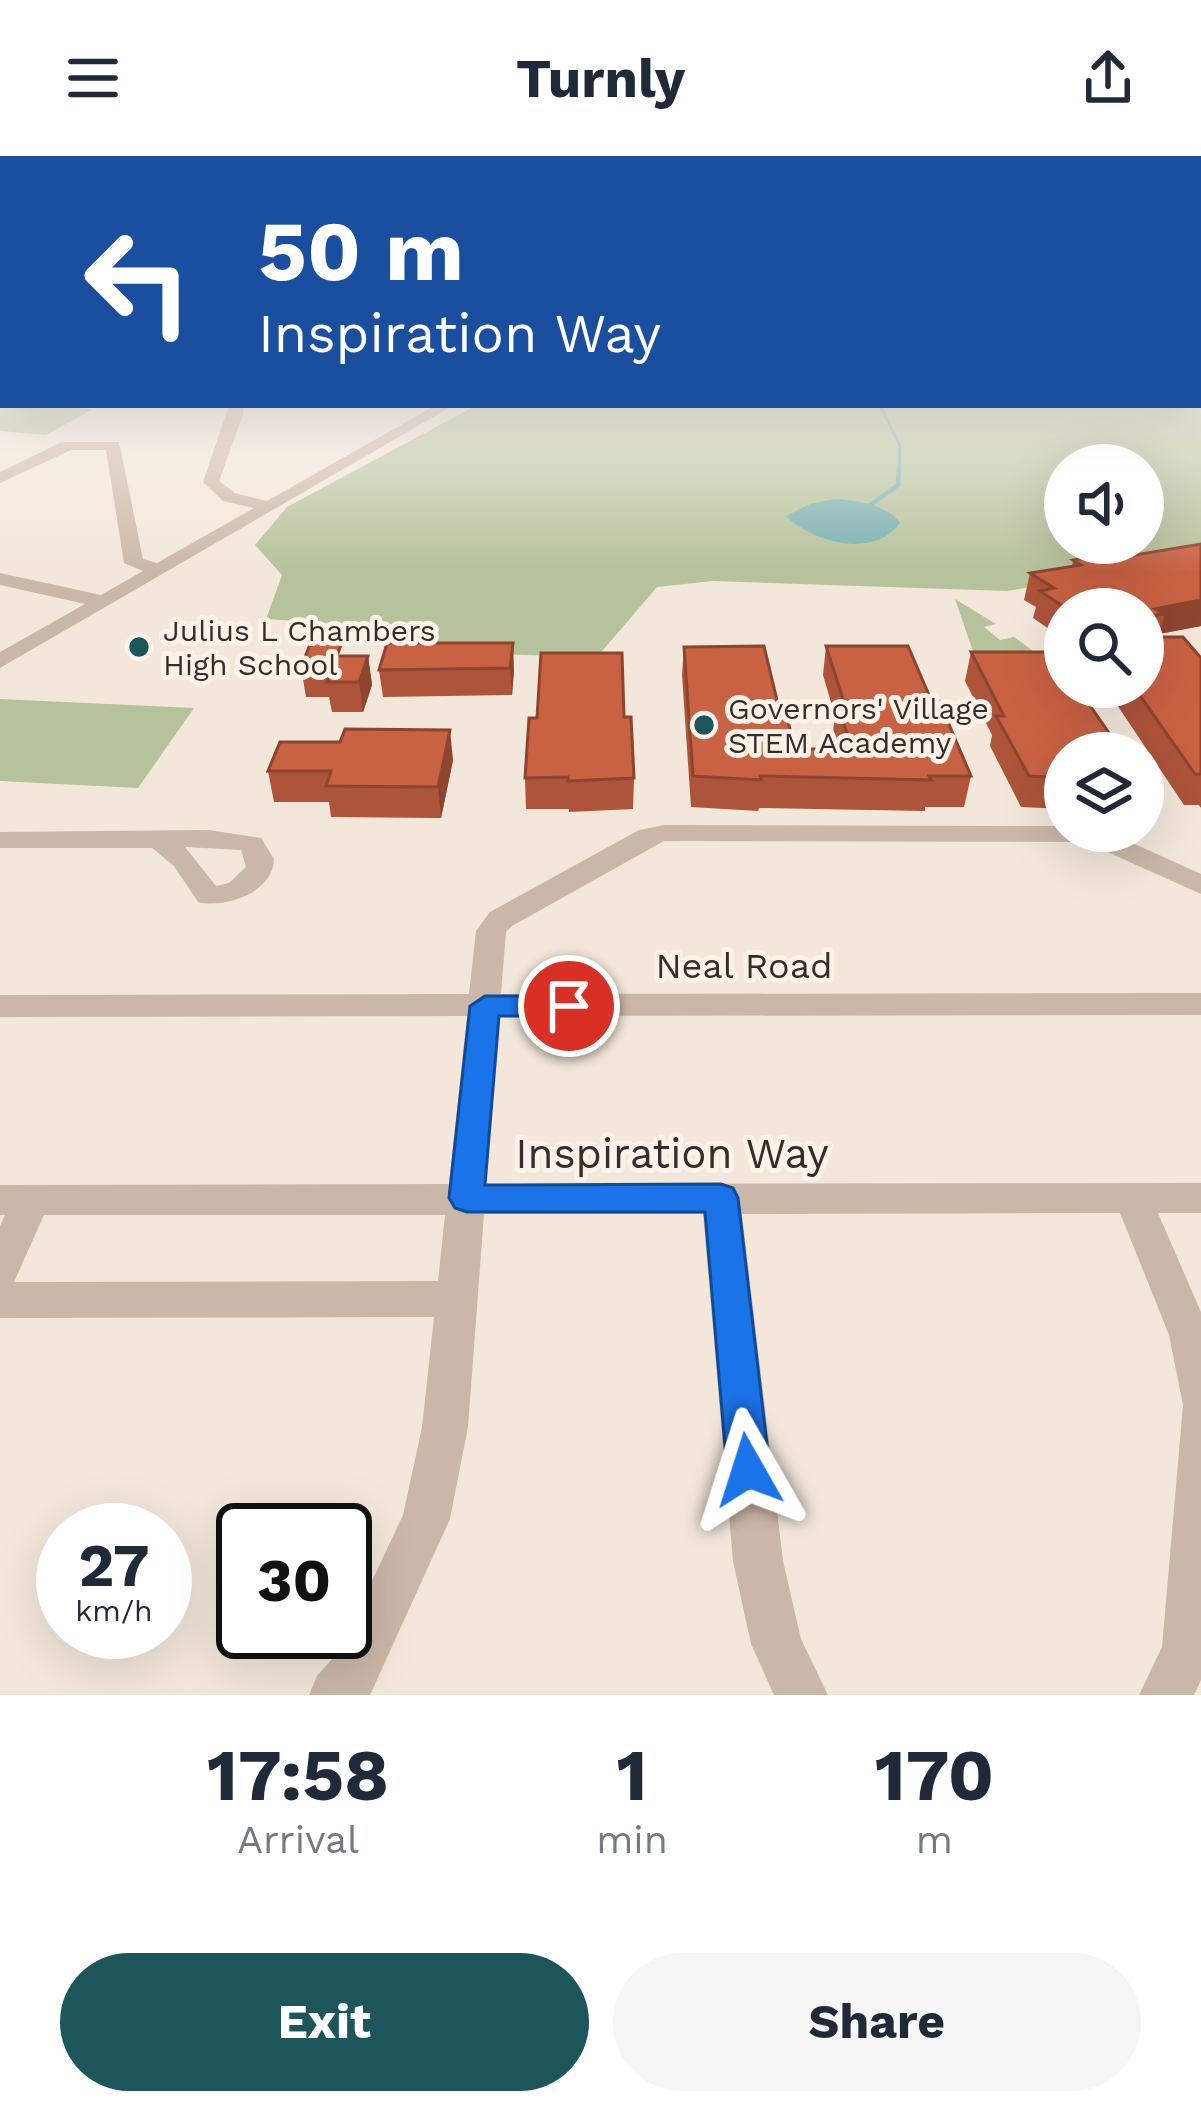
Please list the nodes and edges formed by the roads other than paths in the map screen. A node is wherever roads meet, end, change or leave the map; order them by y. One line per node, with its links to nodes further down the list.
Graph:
1 (232, 428): 4 (street)
2 (407, 428): 4 (street)
3 (0, 478): 5 (street)
4 (270, 507): 5 (street)
5 (161, 570): 7 (street)
6 (0, 579): 7 (street)
7 (105, 602): 8 (street)
8 (0, 661)
9 (159, 839): 10 (street)
10 (0, 840)
11 (1201, 885): 14 (street)
12 (1201, 1004): 14 (street, Neal Road)
13 (0, 1006): 14 (street, Neal Road)
14 (485, 1006): 16 (street)
15 (1132, 1197): 17 (street, Inspiration Way); 18 (street, Inspiration Way); 23 (street)
16 (467, 1198): 17 (street, Inspiration Way); 19 (street, Inspiration Way); 22 (street)
17 (721, 1198): 26 (street)
18 (1201, 1198)
19 (15, 1200): 20 (street)
20 (0, 1270)
21 (0, 1300): 22 (street)
22 (457, 1300): 25 (street)
23 (1201, 1396)
24 (1201, 1414): 27 (street)
25 (336, 1695)
26 (801, 1695)
27 (1166, 1695)

